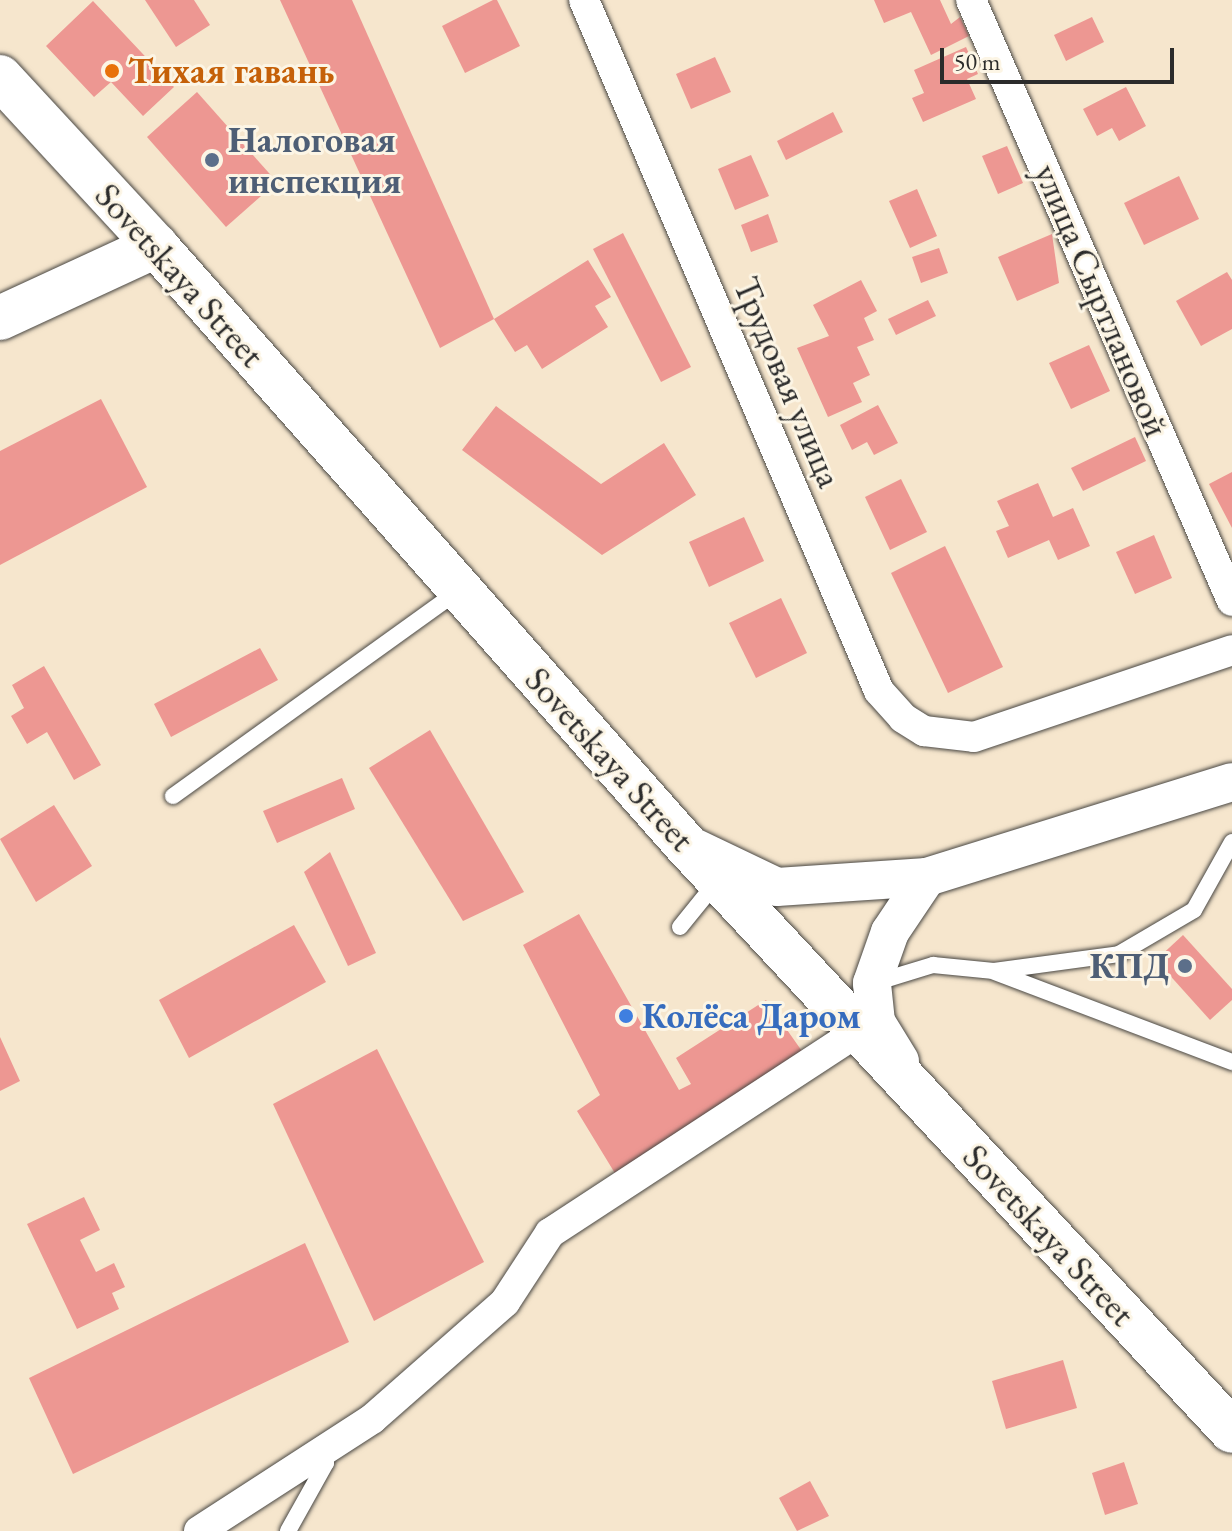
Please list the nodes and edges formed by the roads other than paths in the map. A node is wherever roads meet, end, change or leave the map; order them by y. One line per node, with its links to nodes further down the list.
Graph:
1 (584, 0): 8 (street, Трудовая улица)
2 (971, 0): 7 (street, улица Сыртлановой)
3 (0, 77): 4 (main road, Sovetskaya Street)
4 (156, 246): 5 (main road); 6 (main road, Sovetskaya Street)
5 (0, 318)
6 (459, 590): 10 (lane); 12 (main road, Sovetskaya Street)
7 (1232, 601)
8 (1232, 650)
9 (1232, 782): 13 (street)
10 (173, 796)
11 (1232, 842): 16 (lane)
12 (685, 844): 13 (street); 14 (main road, Sovetskaya Street)
13 (927, 877): 17 (street)
14 (719, 879): 15 (lane); 18 (main road, Sovetskaya Street)
15 (680, 927)
16 (994, 971): 17 (lane); 19 (lane)
17 (872, 983): 20 (street)
18 (857, 1032): 20 (main road, Sovetskaya Street); 22 (street)
19 (1232, 1062)
20 (923, 1099): 21 (main road, Sovetskaya Street)
21 (1232, 1431)
22 (325, 1449): 23 (street); 24 (lane)
23 (199, 1531)
24 (288, 1531)

